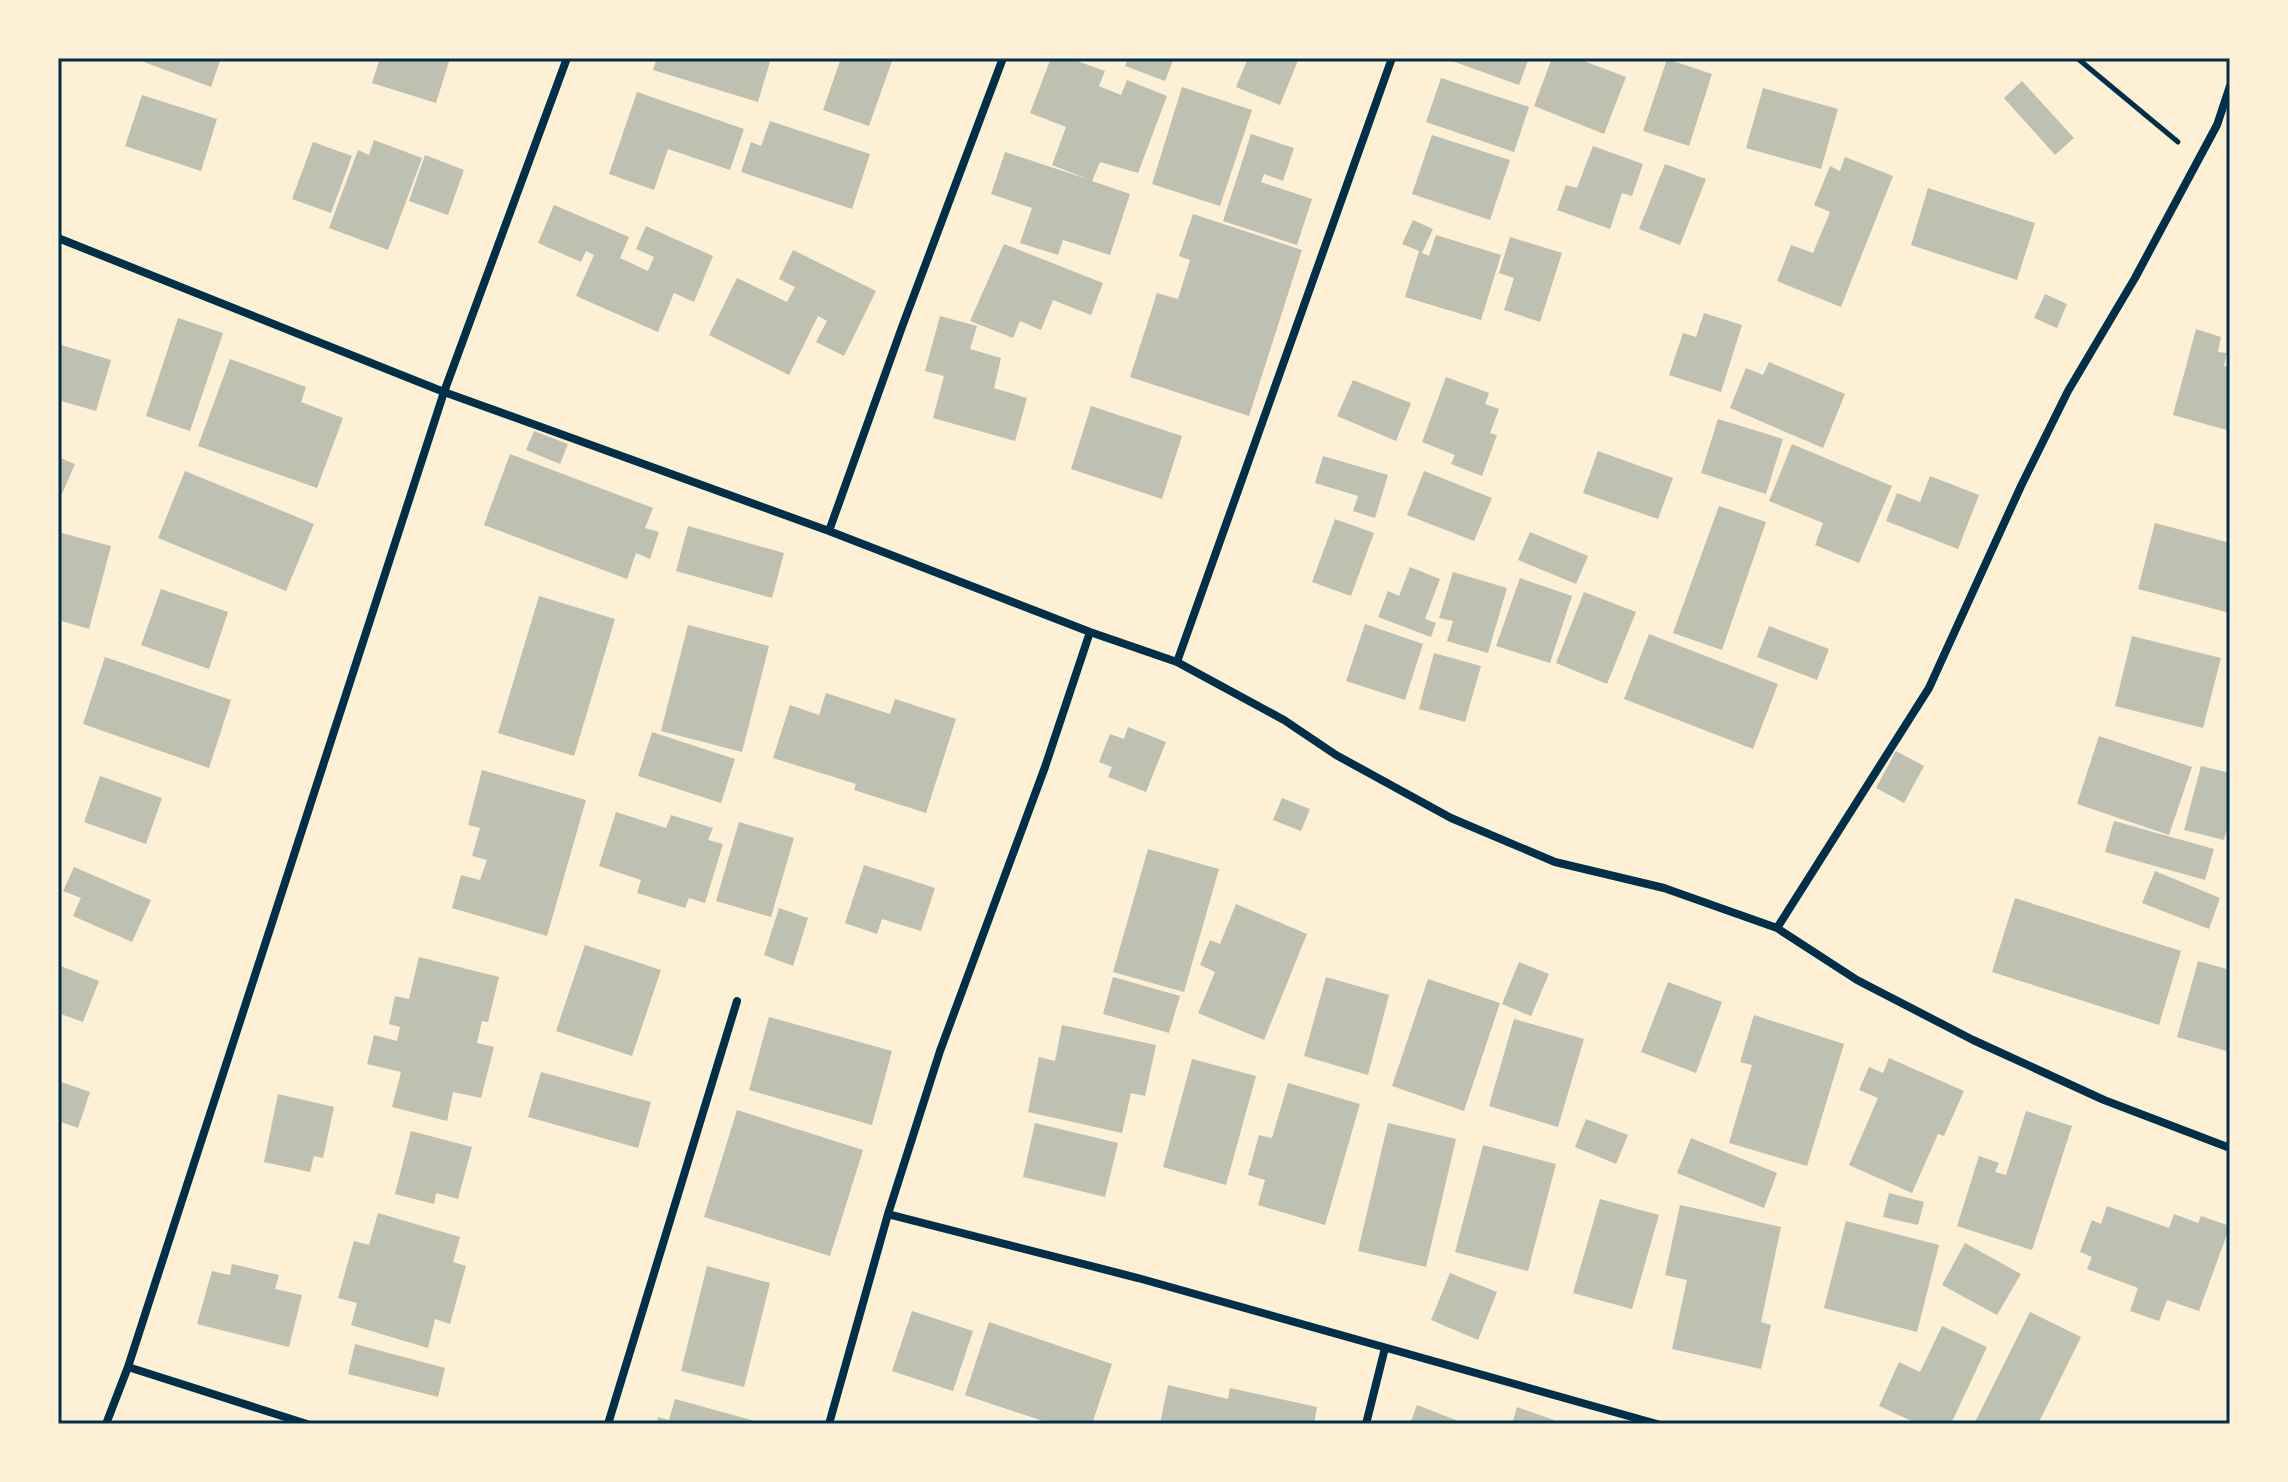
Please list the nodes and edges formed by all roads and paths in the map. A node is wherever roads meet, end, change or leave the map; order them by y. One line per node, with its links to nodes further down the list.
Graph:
1 (567, 58): 8 (street)
2 (1003, 58): 9 (street)
3 (1392, 58): 11 (street)
4 (2077, 58): 6 (path)
5 (2230, 86): 6 (street)
6 (2199, 159): 12 (street)
7 (58, 238): 8 (street)
8 (444, 392): 9 (street); 17 (street)
9 (829, 531): 10 (street)
10 (1090, 632): 11 (street); 15 (street)
11 (1177, 662): 12 (street)
12 (1777, 928): 14 (street)
13 (737, 1001): 20 (street)
14 (2230, 1148)
15 (888, 1214): 16 (street); 21 (street)
16 (1385, 1348): 22 (street); 23 (street)
17 (128, 1367): 18 (street); 19 (street)
18 (106, 1424)
19 (307, 1424)
20 (608, 1424)
21 (829, 1424)
22 (1366, 1424)
23 (1657, 1424)

